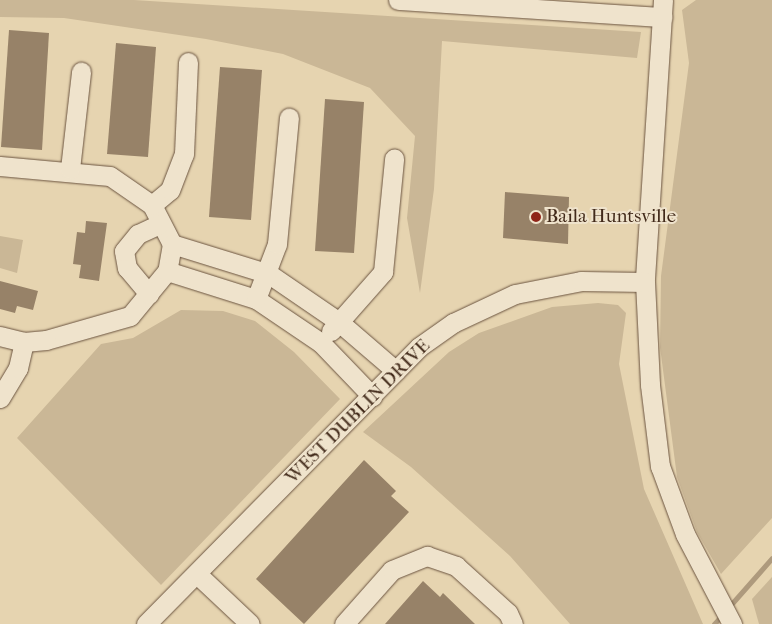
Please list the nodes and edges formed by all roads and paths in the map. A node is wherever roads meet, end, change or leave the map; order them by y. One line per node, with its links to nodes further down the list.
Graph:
1 (398, 0): 2 (street)
2 (663, 8): 14 (street)
3 (188, 62): 9 (street)
4 (81, 72): 8 (street)
5 (289, 118): 13 (street)
6 (394, 158): 17 (street)
7 (0, 166): 8 (street)
8 (70, 169): 9 (street)
9 (152, 205): 10 (street)
10 (159, 224): 11 (street); 15 (street)
11 (172, 244): 12 (street); 13 (street)
12 (167, 271): 15 (street); 16 (street)
13 (268, 274): 16 (street); 17 (street)
14 (645, 282): 21 (street, WEST DUBLIN DRIVE); 29 (street)
15 (149, 294): 19 (street)
16 (256, 299): 20 (street)
17 (339, 322): 20 (street); 21 (street)
18 (0, 336): 19 (street)
19 (24, 342): 23 (street)
20 (321, 343): 22 (street)
21 (396, 371): 22 (street, WEST DUBLIN DRIVE)
22 (372, 396): 24 (street, WEST DUBLIN DRIVE)
23 (0, 398)
24 (198, 575): 25 (street, WEST DUBLIN DRIVE); 26 (street)
25 (146, 624)
26 (250, 624)
27 (344, 624): 28 (street)
28 (513, 624)
29 (732, 624)

